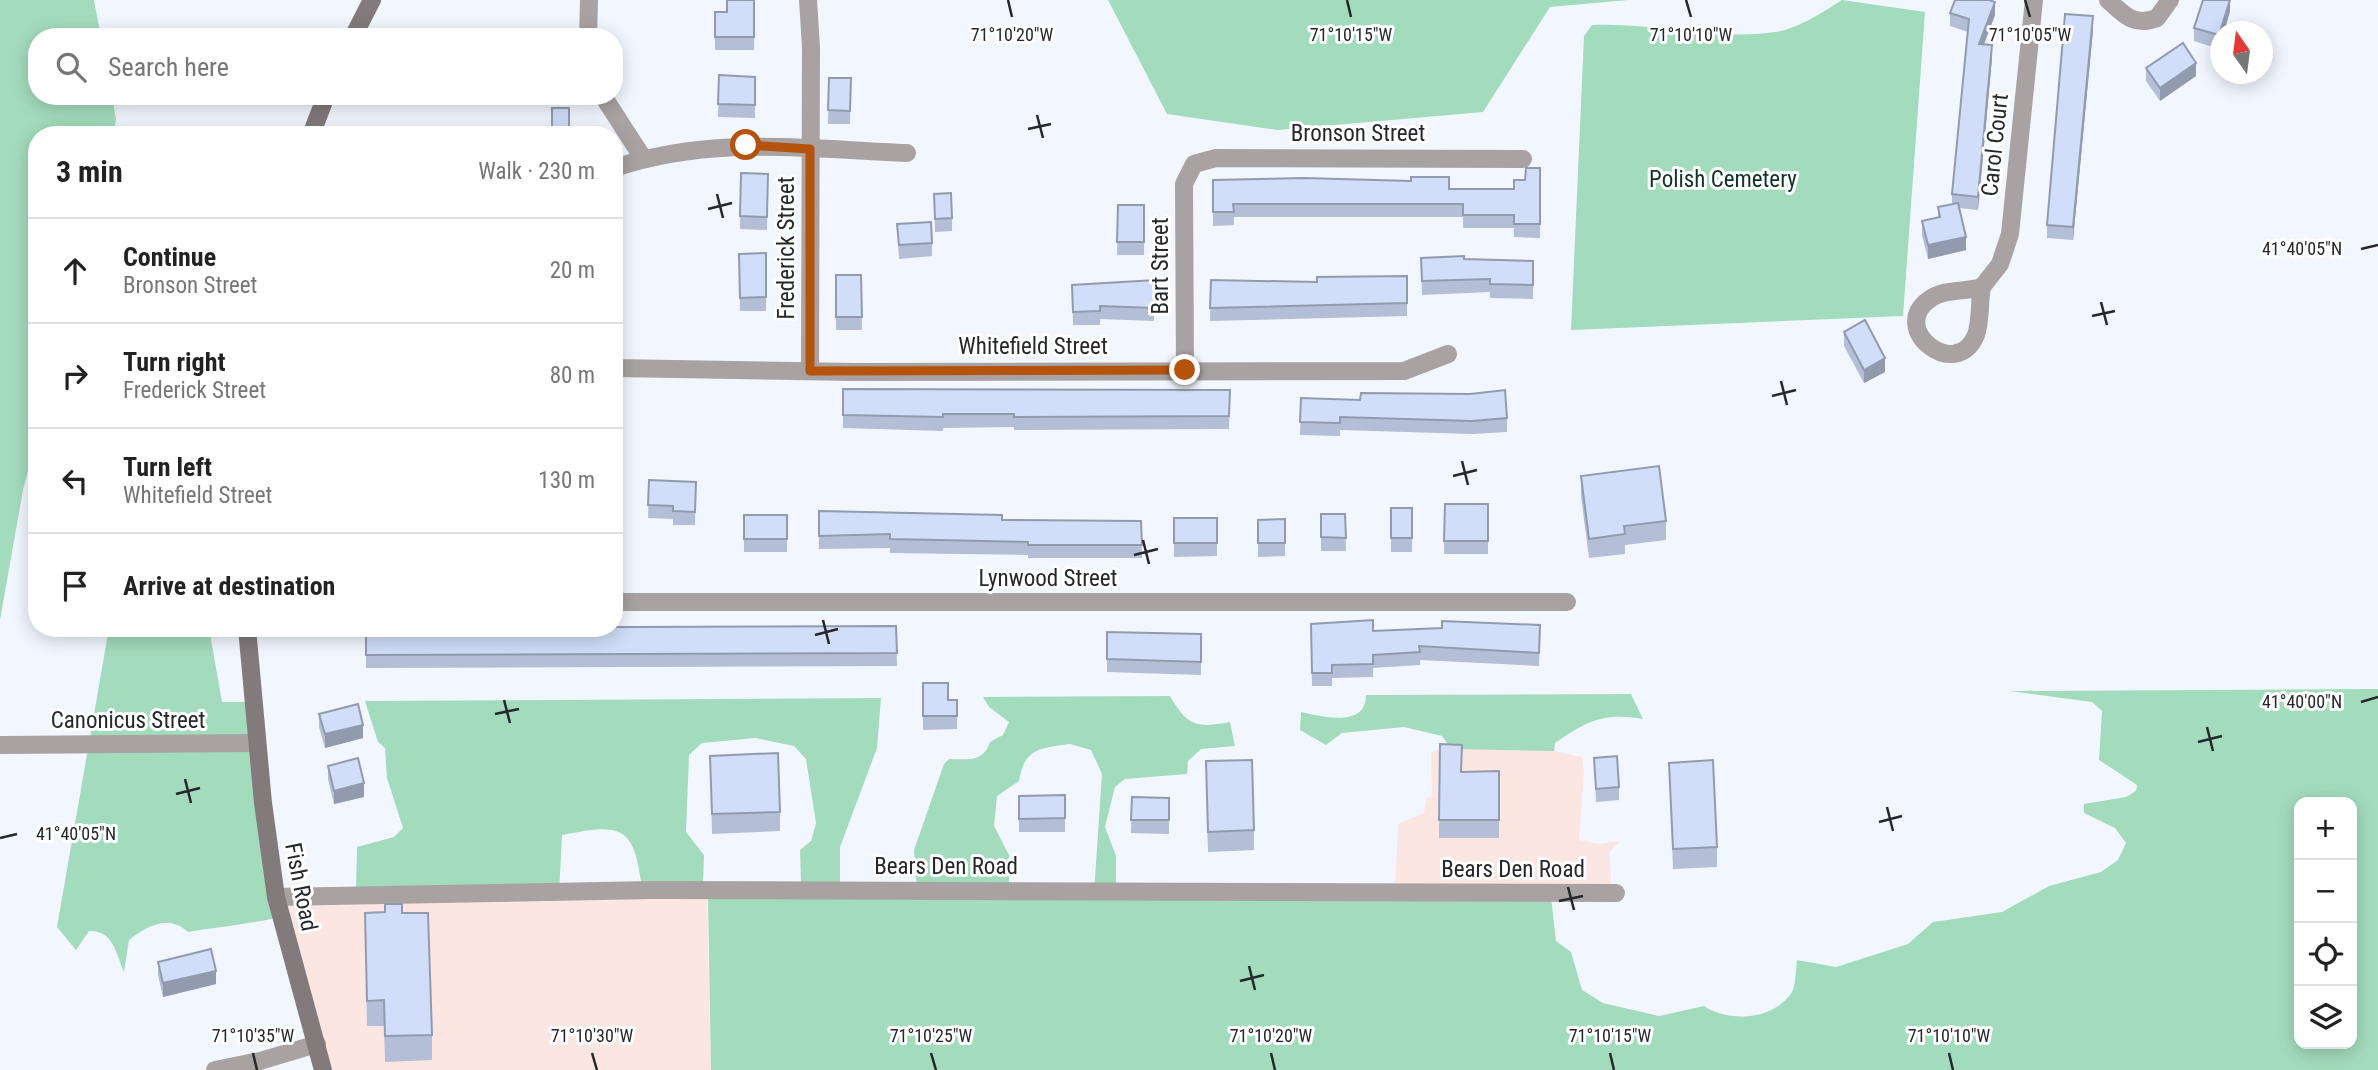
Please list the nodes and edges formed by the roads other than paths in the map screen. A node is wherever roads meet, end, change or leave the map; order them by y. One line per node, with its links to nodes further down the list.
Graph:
1 (372, 0): 7 (main road)
2 (589, 0): 8 (street)
3 (808, 0): 14 (street, Frederick Street)
4 (2034, 0): 20 (street, Carol Court)
5 (2108, 0): 6 (street)
6 (2169, 0)
7 (358, 28)
8 (588, 28)
9 (323, 105): 11 (main road)
10 (609, 105): 12 (street)
11 (314, 126)
12 (622, 126)
13 (623, 127): 16 (street)
14 (810, 149): 15 (street); 16 (street); 24 (street, Frederick Street)
15 (907, 153)
16 (643, 158): 18 (street)
17 (1523, 159): 19 (street, Bronson Street)
18 (623, 164)
19 (1194, 164): 23 (street, Bart Street)
20 (1982, 287)
21 (1448, 354): 23 (street, Whitefield Street)
22 (623, 368): 24 (street, Whitefield Street)
23 (1185, 370): 24 (street, Whitefield Street)
24 (810, 371)
25 (1567, 602): 26 (street, Lynwood Street)
26 (623, 603)
27 (248, 637): 28 (main road, Fish Road)
28 (257, 744): 29 (street, Canonicus Street); 31 (main road, Fish Road)
29 (0, 745)
30 (1616, 894): 31 (street, Bears Den Road)
31 (276, 897): 32 (main road, Fish Road)
32 (317, 1044): 33 (street); 34 (main road, Fish Road)
33 (215, 1070)
34 (323, 1070)

